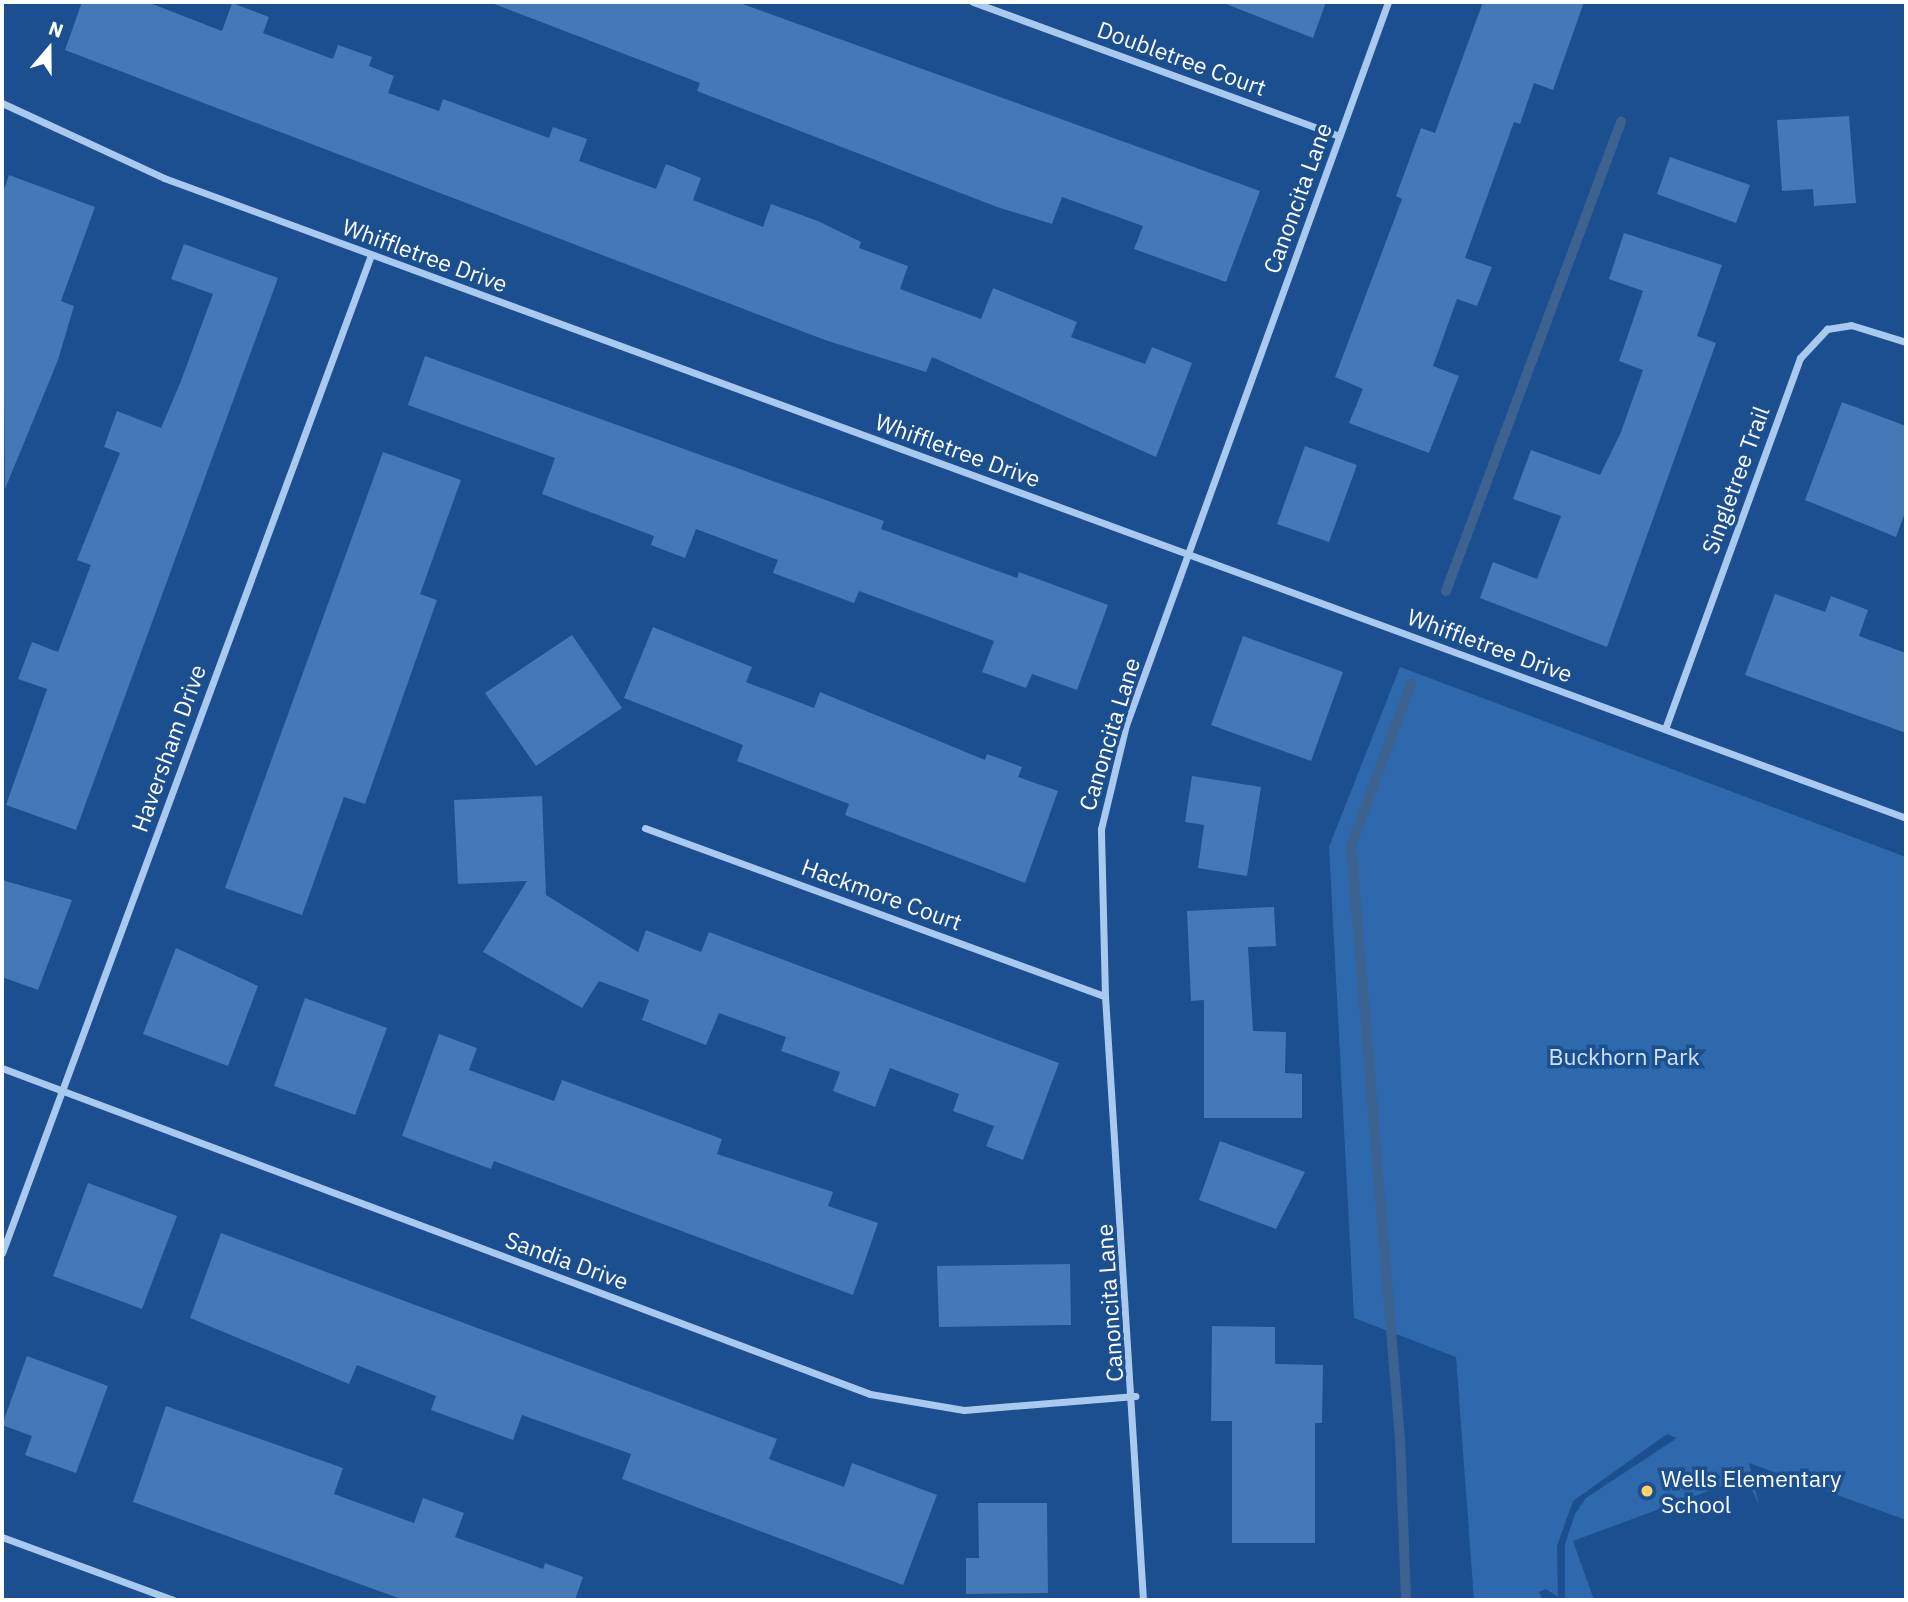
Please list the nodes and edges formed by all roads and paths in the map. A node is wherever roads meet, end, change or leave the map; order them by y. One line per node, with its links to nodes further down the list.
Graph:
1 (973, 2): 4 (street, Doubletree Court)
2 (1388, 2): 4 (street, Canoncita Lane)
3 (2, 103): 5 (street, Whiffletree Drive)
4 (1339, 136): 7 (street, Canoncita Lane)
5 (371, 255): 7 (street, Whiffletree Drive); 13 (street, Haversham Drive)
6 (1906, 342): 8 (street, Singletree Trail)
7 (1189, 555): 8 (street, Whiffletree Drive); 11 (street, Canoncita Lane)
8 (1665, 729): 9 (street, Whiffletree Drive)
9 (1906, 818)
10 (645, 828): 11 (street, Hackmore Court)
11 (1105, 996): 15 (street, Canoncita Lane)
12 (2, 1068): 13 (street, Sandia Drive)
13 (62, 1092): 14 (street, Haversham Drive); 15 (street, Sandia Drive)
14 (2, 1253)
15 (1135, 1396): 18 (street, Canoncita Lane)
16 (2, 1537): 17 (street)
17 (173, 1600)
18 (1143, 1600)

